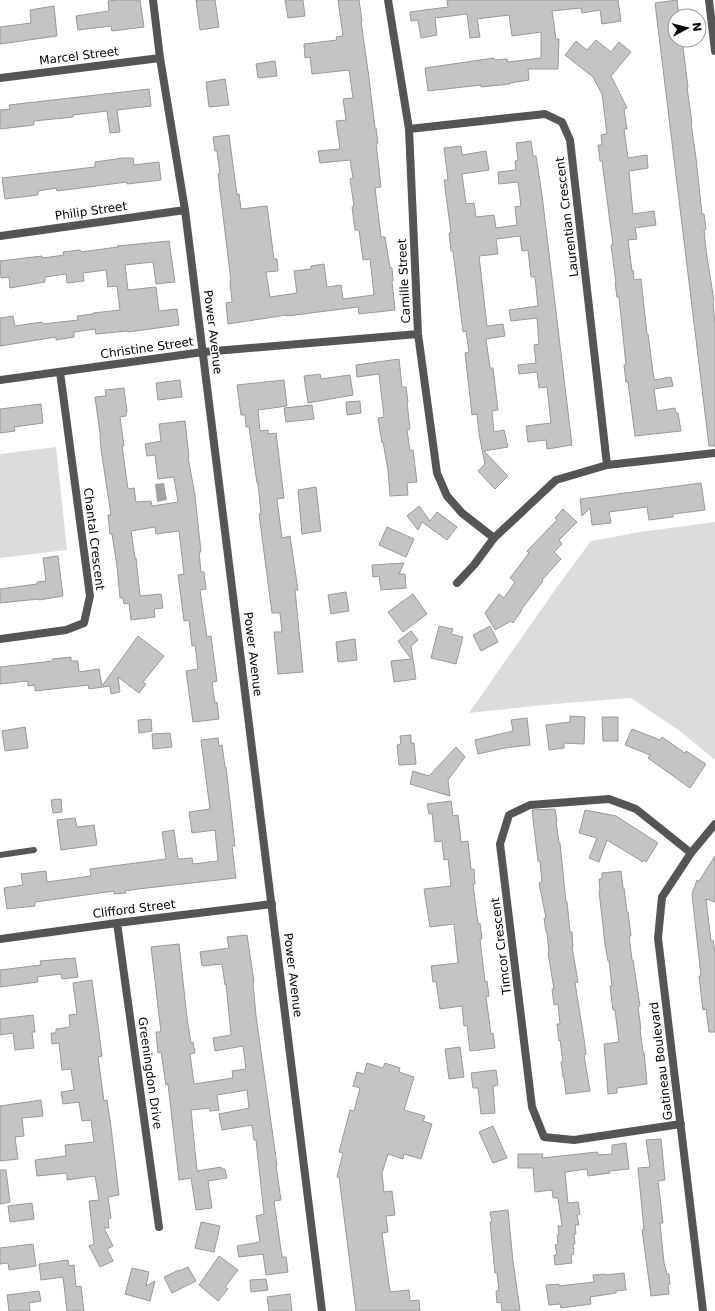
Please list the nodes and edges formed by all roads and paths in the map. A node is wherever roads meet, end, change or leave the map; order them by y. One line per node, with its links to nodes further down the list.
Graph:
1 (153, 0): 5 (street, Power Avenue)
2 (388, 0): 7 (street, Camille Street)
3 (709, 0): 4 (street)
4 (715, 51)
5 (160, 58): 6 (street, Marcel Street); 8 (street, Power Avenue)
6 (0, 78)
7 (409, 129): 10 (street, Camille Street); 15 (street, Laurentian Crescent)
8 (185, 210): 9 (street, Philip Street); 11 (street, Power Avenue)
9 (0, 236)
10 (418, 334): 11 (street, Christine Street); 16 (street, Camille Street)
11 (203, 352): 12 (street, Christine Street); 23 (street, Power Avenue)
12 (60, 372): 13 (street, Christine Street); 18 (street, Chantal Crescent)
13 (0, 380)
14 (715, 453): 15 (street)
15 (607, 465): 16 (street)
16 (494, 538): 17 (street)
17 (457, 582)
18 (0, 639)
19 (715, 824): 21 (street, Gatineau Boulevard)
20 (34, 850): 22 (lane)
21 (692, 853): 26 (street, Gatineau Boulevard); 26 (street, Timcor Crescent)
22 (0, 855)
23 (272, 904): 24 (street, Clifford Street); 28 (street, Power Avenue)
24 (117, 922): 25 (street, Clifford Street); 27 (street, Greeningdon Drive)
25 (0, 939)
26 (681, 1124): 29 (street, Gatineau Boulevard)
27 (159, 1228)
28 (322, 1311)
29 (703, 1311)

